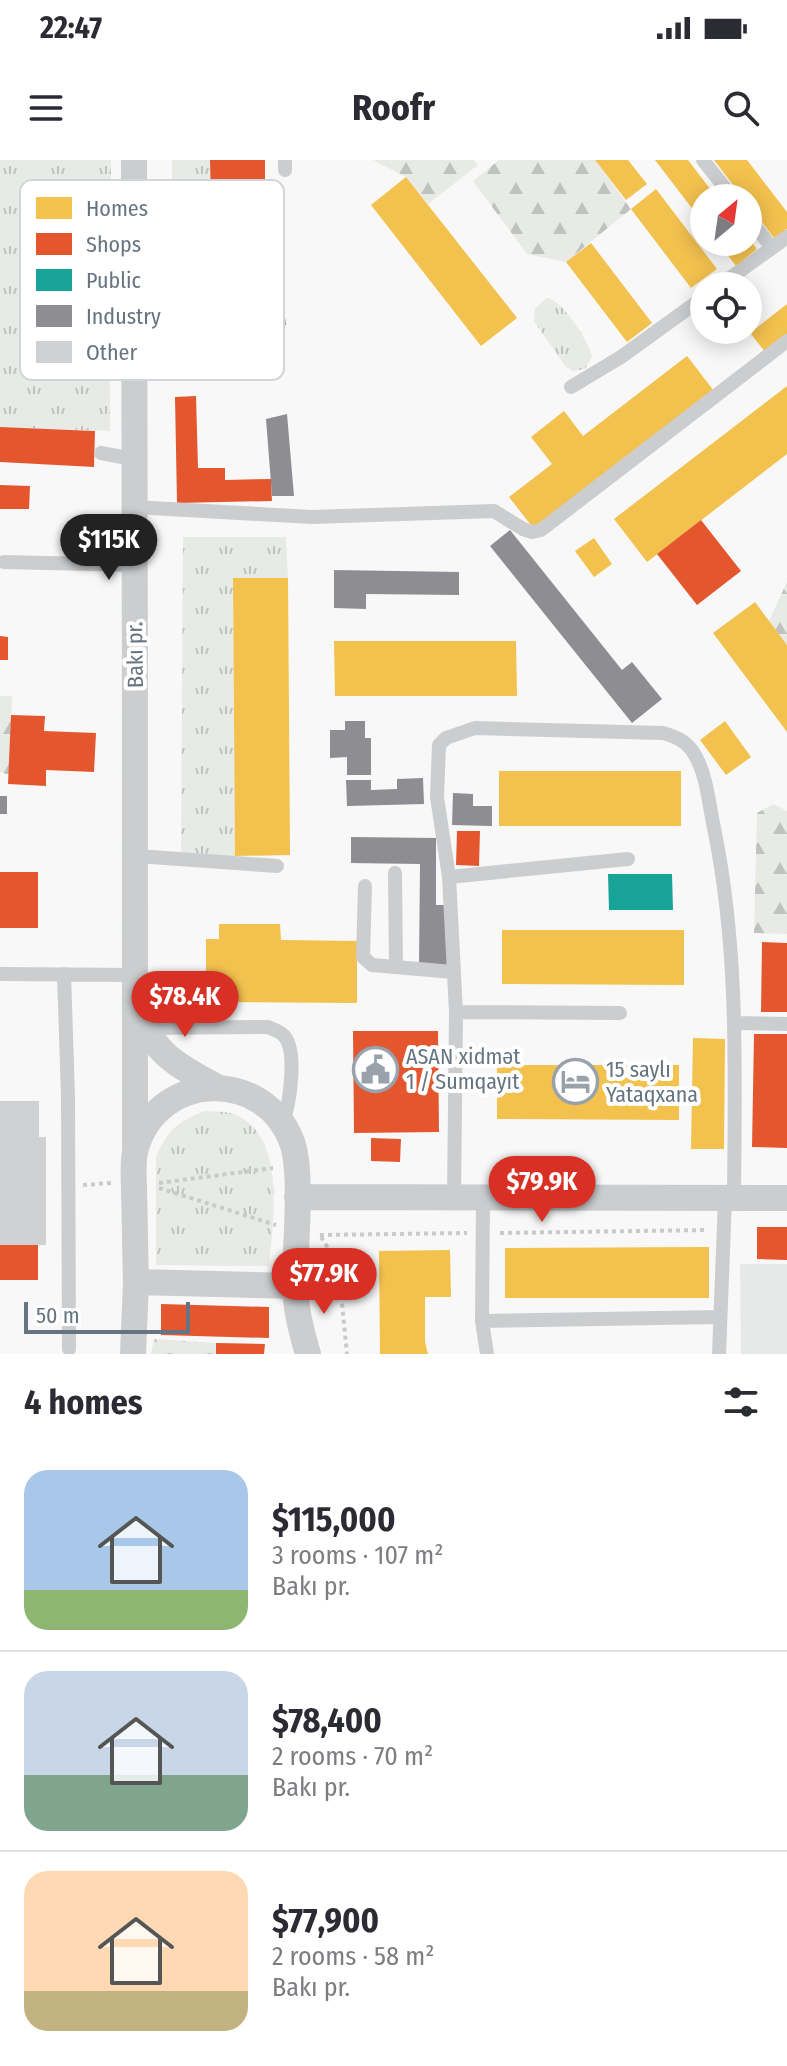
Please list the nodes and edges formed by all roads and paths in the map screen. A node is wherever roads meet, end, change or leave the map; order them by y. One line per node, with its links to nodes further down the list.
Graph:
1 (703, 160): 2 (lane)
2 (722, 184)
3 (762, 235): 5 (lane)
4 (787, 237): 5 (lane)
5 (772, 248): 6 (lane)
6 (739, 272)
7 (690, 307): 10 (lane)
8 (787, 341): 13 (lane)
9 (134, 380): 12 (street, Bakı pr.)
10 (571, 387)
11 (101, 453): 12 (lane)
12 (133, 459): 13 (street, Bakı pr.)
13 (133, 507): 15 (street, Bakı pr.)
14 (4, 562): 15 (lane)
15 (134, 565): 16 (street, Bakı pr.)
16 (137, 856): 18 (lane); 26 (street, Bakı pr.)
17 (628, 859): 20 (lane)
18 (277, 866)
19 (395, 873): 22 (lane)
20 (449, 877): 23 (lane); 30 (lane)
21 (365, 886): 22 (lane)
22 (396, 967): 23 (lane)
23 (453, 972): 27 (lane)
24 (0, 974): 25 (lane)
25 (64, 974): 26 (lane); 37 (lane)
26 (137, 975): 29 (street, Bakı pr.)
27 (456, 1012): 28 (lane); 41 (lane)
28 (620, 1013)
29 (140, 1016): 32 (street); 33 (lane); 34 (street, Bakı pr.)
30 (735, 1023): 31 (lane); 39 (lane)
31 (787, 1024)
32 (217, 1087): 33 (street); 34 (street)
33 (283, 1121): 35 (street)
34 (135, 1149): 36 (street, Bakı pr.)
35 (296, 1165): 38 (street); 44 (path)
36 (134, 1182): 37 (path); 46 (street, Bakı pr.)
37 (69, 1185): 50 (lane)
38 (297, 1197): 41 (street); 44 (street)
39 (730, 1198): 40 (street); 42 (street); 43 (lane)
40 (787, 1198)
41 (454, 1199): 42 (street)
42 (483, 1199): 45 (lane)
43 (724, 1230): 45 (path); 48 (lane)
44 (308, 1233): 45 (path); 47 (street); 53 (path)
45 (483, 1233): 49 (lane)
46 (136, 1282): 47 (street); 51 (street)
47 (295, 1286): 52 (street)
48 (720, 1317): 49 (lane); 55 (lane)
49 (482, 1321): 54 (lane)
50 (69, 1349)
51 (133, 1354)
52 (308, 1354)
53 (347, 1354)
54 (487, 1354)
55 (719, 1354)

